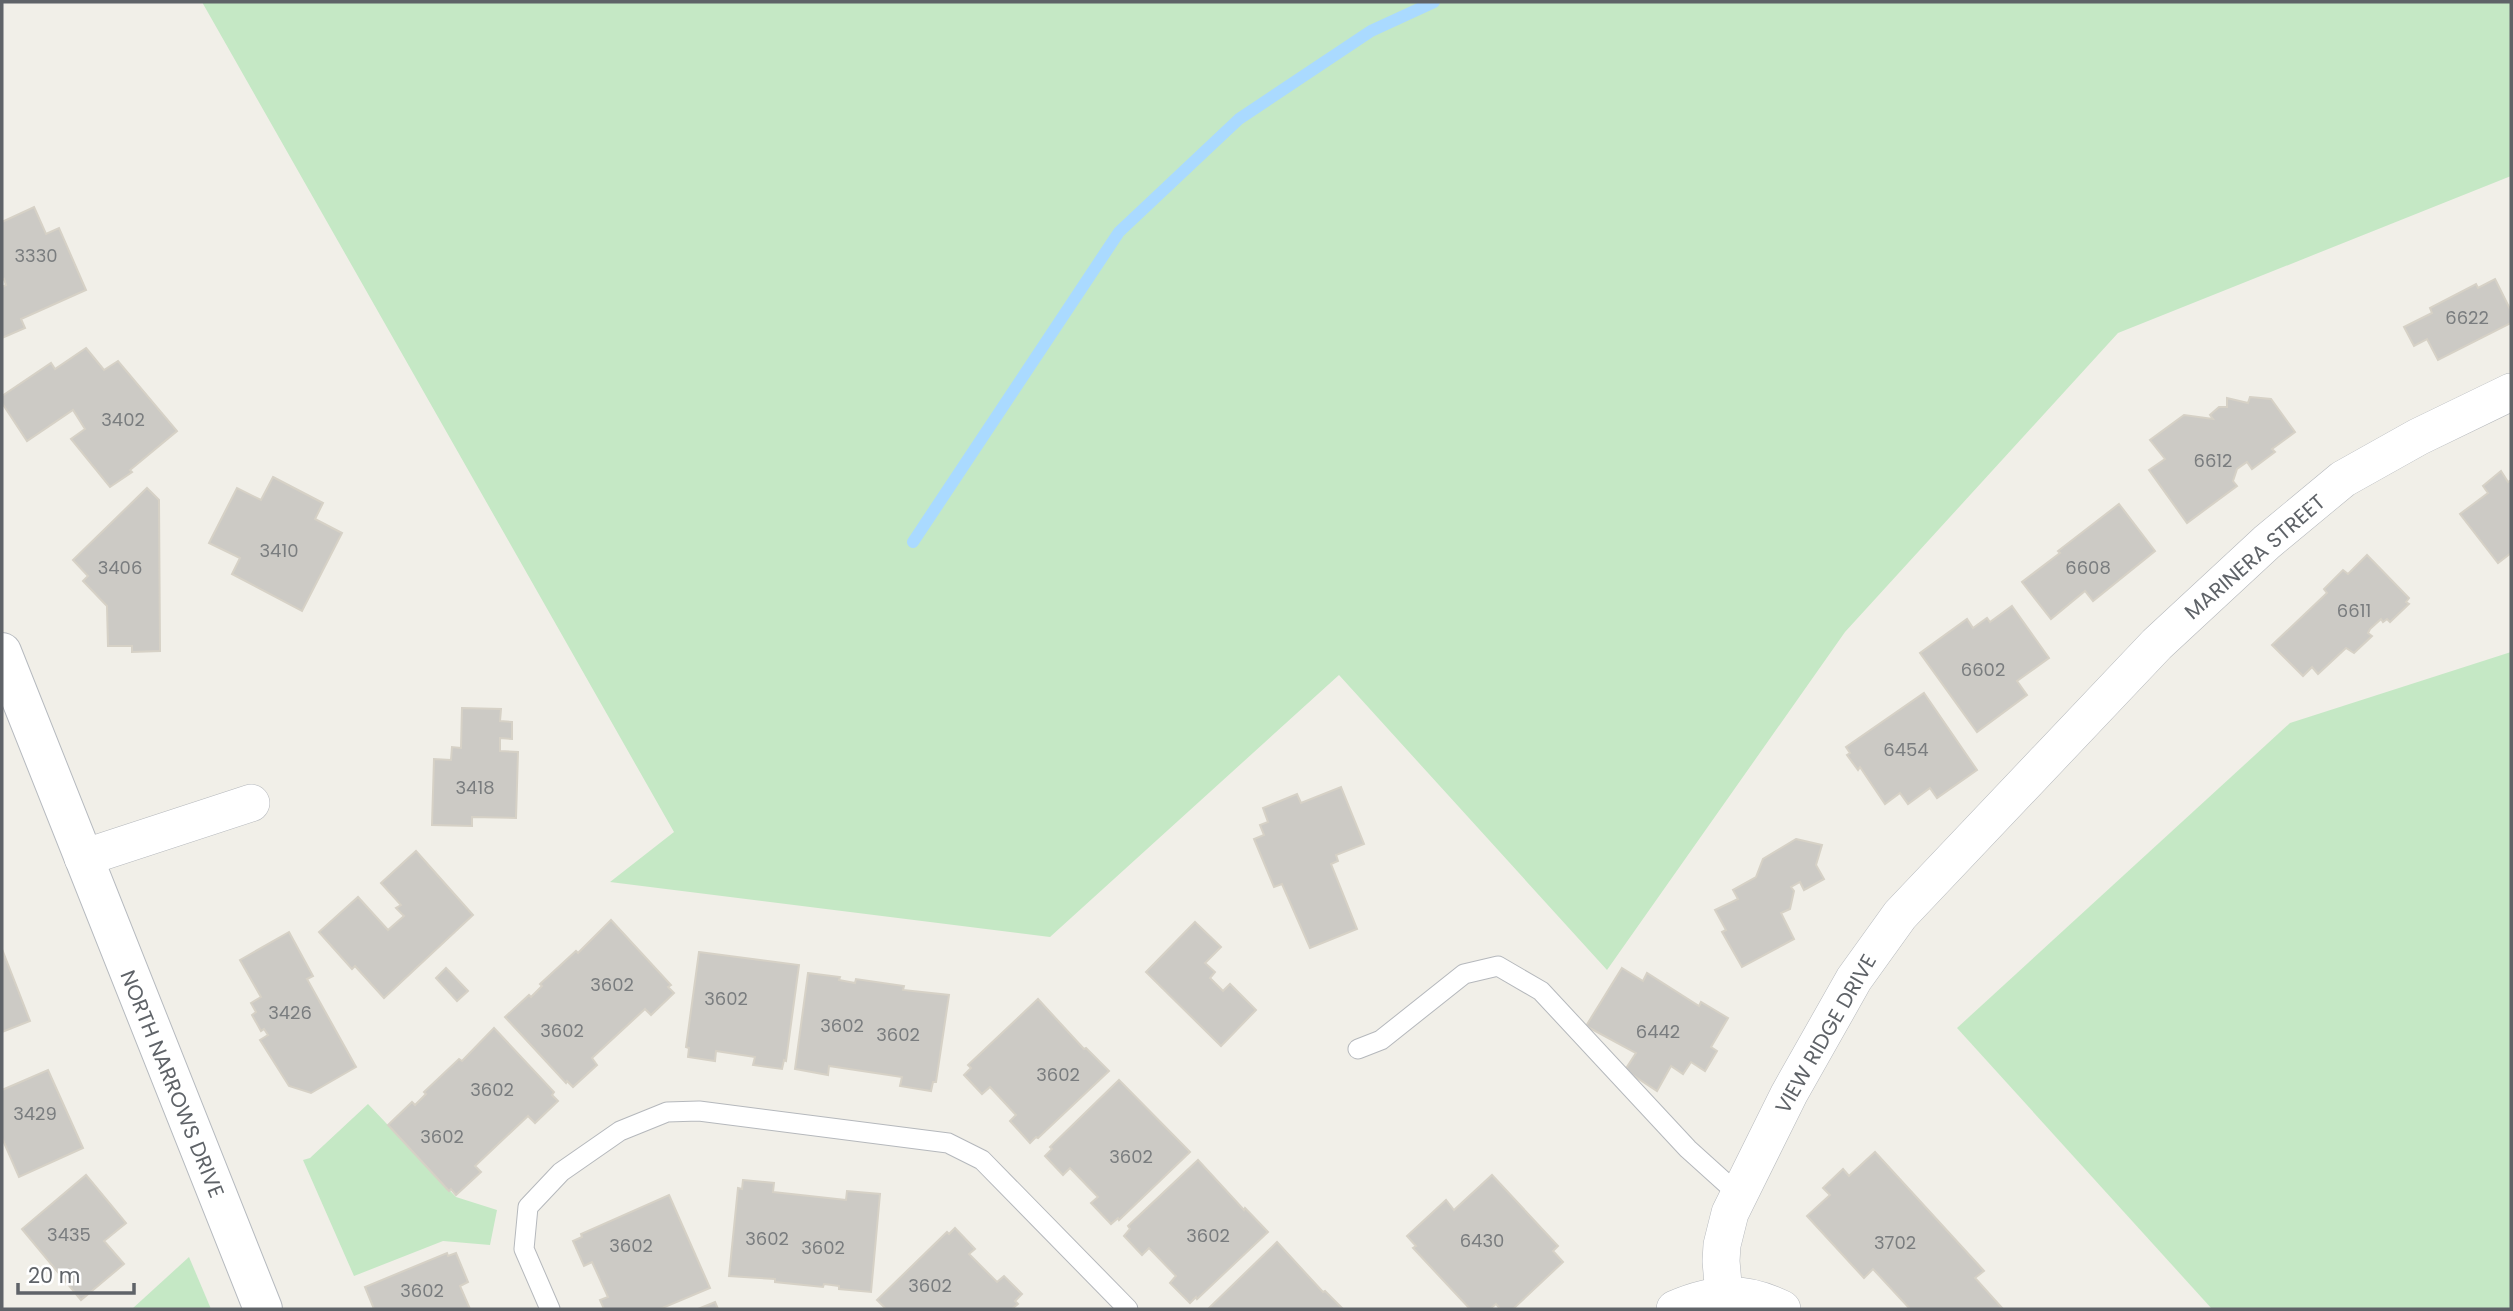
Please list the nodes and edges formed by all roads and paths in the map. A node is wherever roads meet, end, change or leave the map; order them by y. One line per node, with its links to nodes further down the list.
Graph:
1 (2511, 392): 3 (street, MARINERA STREET)
2 (2, 652): 5 (street, NORTH NARROWS DRIVE)
3 (2037, 772): 7 (street, VIEW RIDGE DRIVE)
4 (251, 803): 5 (street)
5 (83, 858): 9 (street, NORTH NARROWS DRIVE)
6 (1358, 1049): 7 (lane)
7 (1739, 1195): 8 (street, VIEW RIDGE DRIVE)
8 (1724, 1295): 12 (street); 13 (street)
9 (263, 1309)
10 (550, 1309): 11 (lane)
11 (1128, 1309)
12 (1675, 1309)
13 (1782, 1309)

